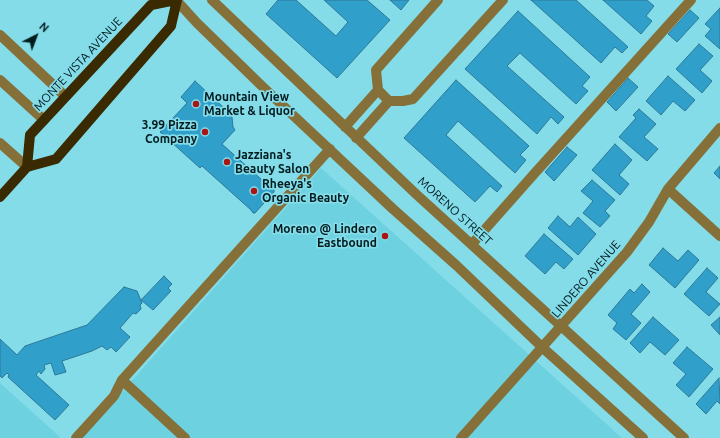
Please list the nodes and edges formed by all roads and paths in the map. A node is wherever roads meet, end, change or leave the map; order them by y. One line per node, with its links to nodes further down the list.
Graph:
1 (176, 0): 9 (main road, MONTE VISTA AVENUE); 16 (street); 17 (main road)
2 (212, 0): 12 (street, MORENO STREET)
3 (438, 0): 8 (street)
4 (503, 0): 10 (street)
5 (691, 0): 21 (street)
6 (0, 35): 9 (street)
7 (0, 80): 11 (street)
8 (378, 90): 10 (street); 12 (street)
9 (65, 96): 11 (main road, MONTE VISTA AVENUE)
10 (390, 101): 14 (street)
11 (44, 120): 17 (main road, MONTE VISTA AVENUE)
12 (345, 127): 14 (street, MORENO STREET)
13 (720, 128): 18 (street, LINDERO AVENUE)
14 (356, 138): 21 (street, MORENO STREET)
15 (0, 143): 17 (street)
16 (330, 149): 23 (street); 24 (street)
17 (27, 167): 19 (main road)
18 (668, 189): 20 (street); 22 (street, LINDERO AVENUE)
19 (1, 193)
20 (720, 236)
21 (472, 244): 22 (street, MORENO STREET)
22 (561, 327): 23 (street, LINDERO AVENUE); 29 (street, MORENO STREET)
23 (543, 348): 27 (street, LINDERO AVENUE); 28 (street)
24 (122, 380): 25 (street); 26 (street)
25 (76, 438)
26 (185, 438)
27 (461, 438)
28 (643, 438)
29 (684, 438)

